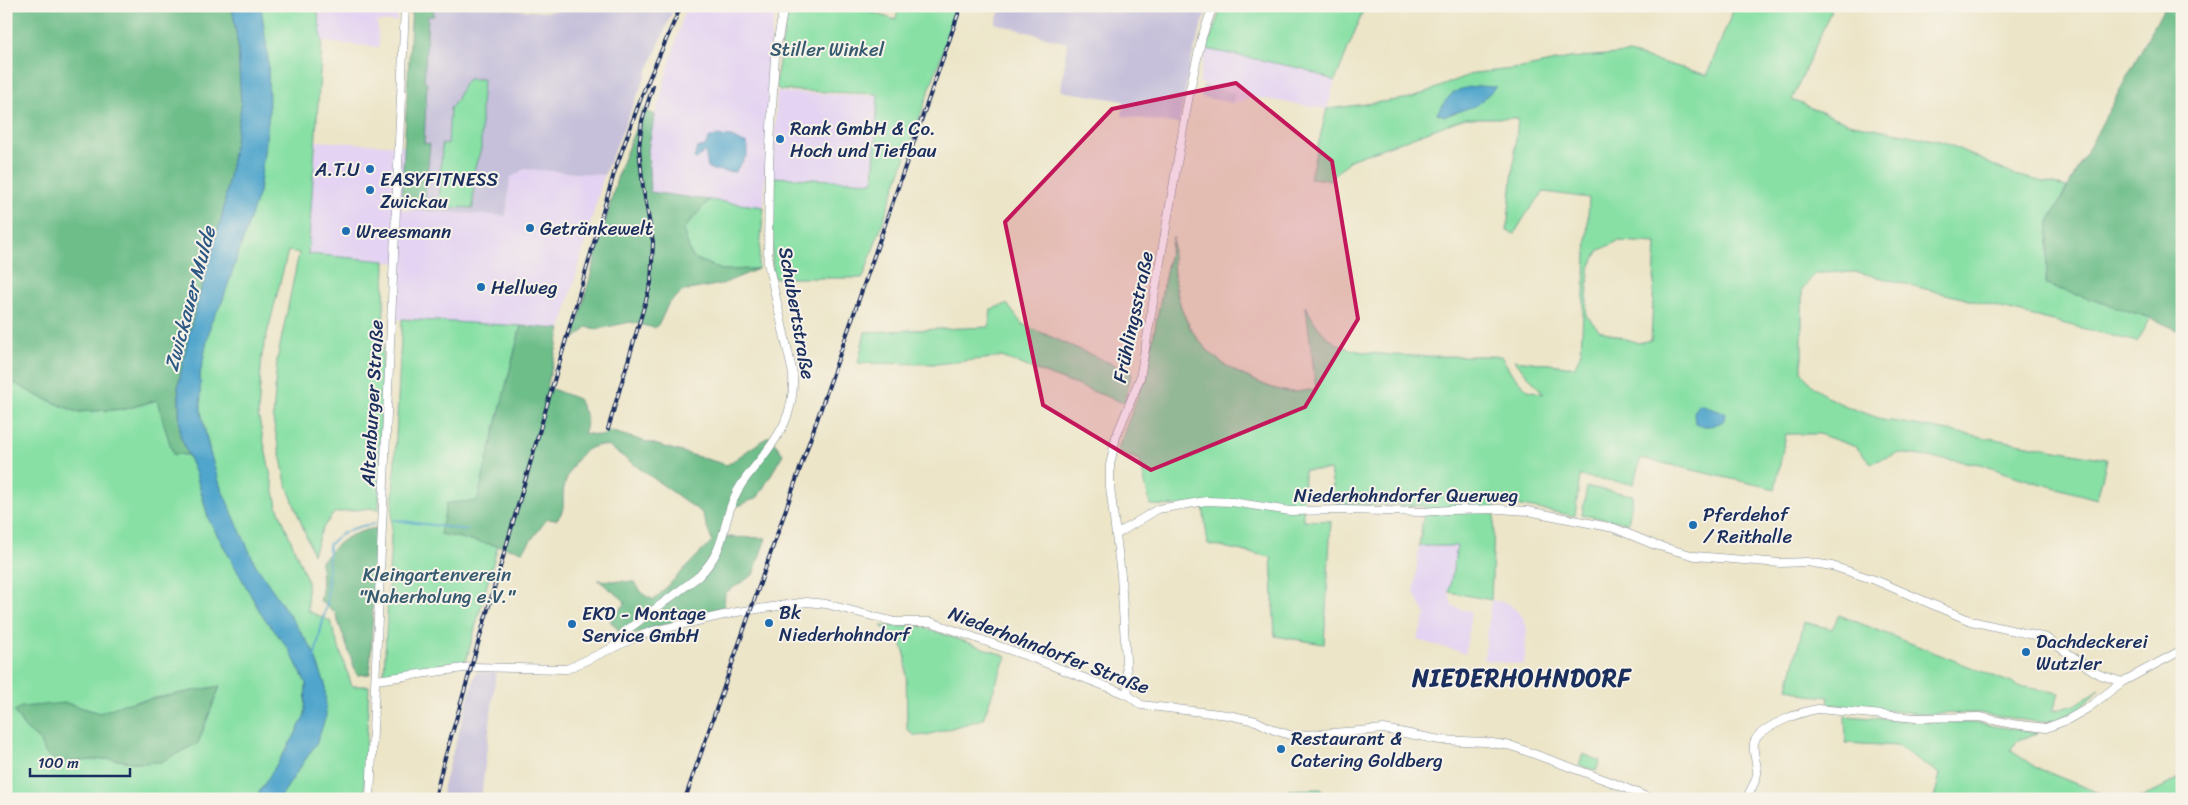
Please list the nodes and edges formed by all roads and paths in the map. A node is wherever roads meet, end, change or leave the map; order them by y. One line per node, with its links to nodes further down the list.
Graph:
1 (784, 6): 5 (street, Schubertstraße)
2 (1213, 6): 4 (street, Frühlingsstraße)
3 (405, 7): 7 (street, Altenburger Straße)
4 (1117, 534): 8 (street, Niederhohndorfer Querweg); 9 (street, Frühlingsstraße)
5 (612, 649): 7 (street, Niederhohndorfer Straße); 9 (street, Niederhohndorfer Straße)
6 (2182, 650): 8 (street)
7 (376, 680): 10 (street, Altenburger Straße)
8 (2122, 682): 12 (street)
9 (1128, 695): 11 (street, Niederhohndorfer Straße)
10 (370, 799)
11 (1651, 799)
12 (1746, 799)

